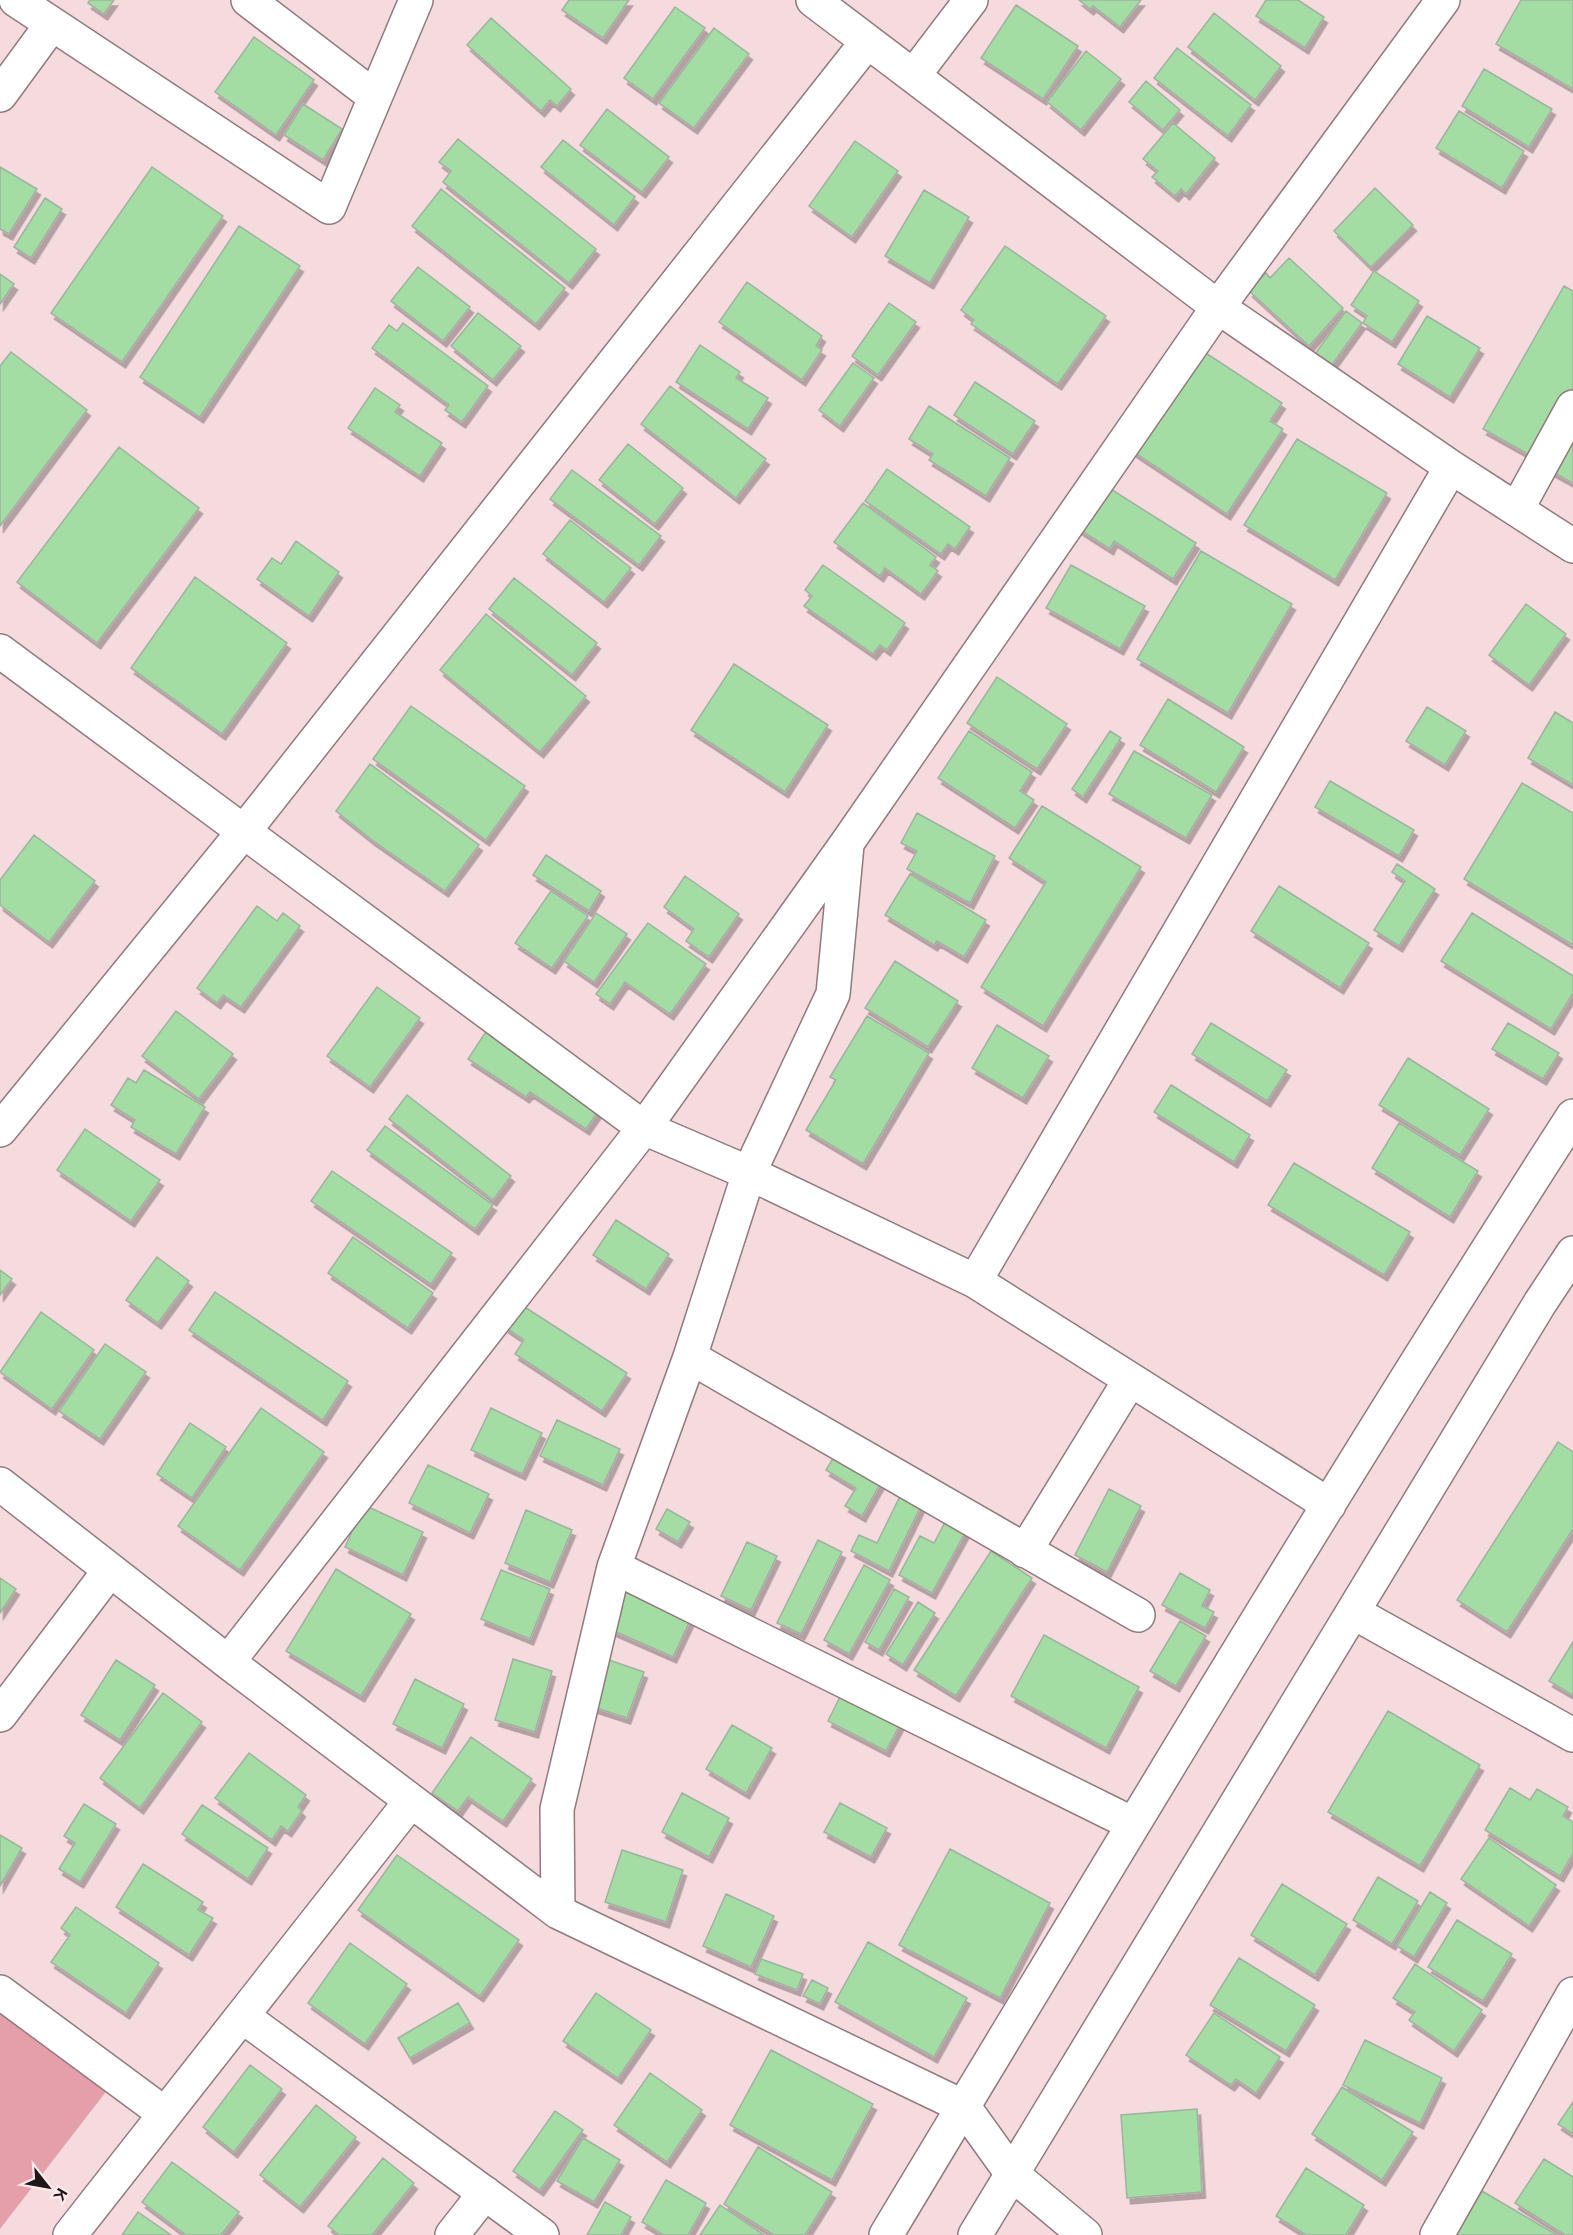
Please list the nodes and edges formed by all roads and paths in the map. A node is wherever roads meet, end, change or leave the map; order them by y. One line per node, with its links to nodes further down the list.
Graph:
1 (16, 0): 7 (street)
2 (248, 0): 11 (street)
3 (416, 0): 11 (street)
4 (813, 0): 8 (street)
5 (970, 0): 9 (street)
6 (1443, 0): 12 (street)
7 (52, 24): 10 (street); 11 (street)
8 (867, 42): 9 (street); 18 (street)
9 (914, 75): 12 (street)
10 (0, 95)
11 (375, 97)
12 (1218, 307): 14 (street); 19 (street)
13 (1573, 407): 15 (street)
14 (1451, 467): 15 (street); 25 (street)
15 (1517, 509): 16 (street)
16 (1573, 546)
17 (0, 652): 18 (street)
18 (244, 830): 21 (street); 22 (street)
19 (847, 843): 21 (street); 23 (street)
20 (1573, 1116): 29 (street)
21 (644, 1128): 23 (street); 35 (street)
22 (0, 1130)
23 (749, 1173): 25 (street); 26 (street)
24 (1573, 1253): 33 (street)
25 (975, 1281): 27 (street)
26 (690, 1357): 30 (street); 31 (street)
27 (1130, 1380): 29 (street); 30 (street)
28 (0, 1484): 32 (street)
29 (1329, 1504): 39 (street)
30 (1025, 1551): 34 (street)
31 (614, 1567): 39 (street); 40 (street)
32 (110, 1570): 35 (street); 36 (street)
33 (1353, 1612): 37 (street); 46 (street)
34 (1138, 1616)
35 (228, 1662): 38 (street)
36 (0, 1715)
37 (1573, 1735)
38 (411, 1801): 40 (street); 43 (street)
39 (1133, 1824): 44 (street)
40 (558, 1912): 44 (street)
41 (0, 1992): 45 (street)
42 (1573, 1994): 54 (street)
43 (242, 2016): 45 (street); 47 (street)
44 (964, 2107): 46 (street); 51 (street)
45 (165, 2115): 48 (street)
46 (1012, 2174): 52 (street); 53 (street)
47 (485, 2193): 49 (street); 50 (street)
48 (70, 2235)
49 (452, 2235)
50 (542, 2235)
51 (886, 2235)
52 (975, 2235)
53 (1085, 2235)
54 (1437, 2235)

